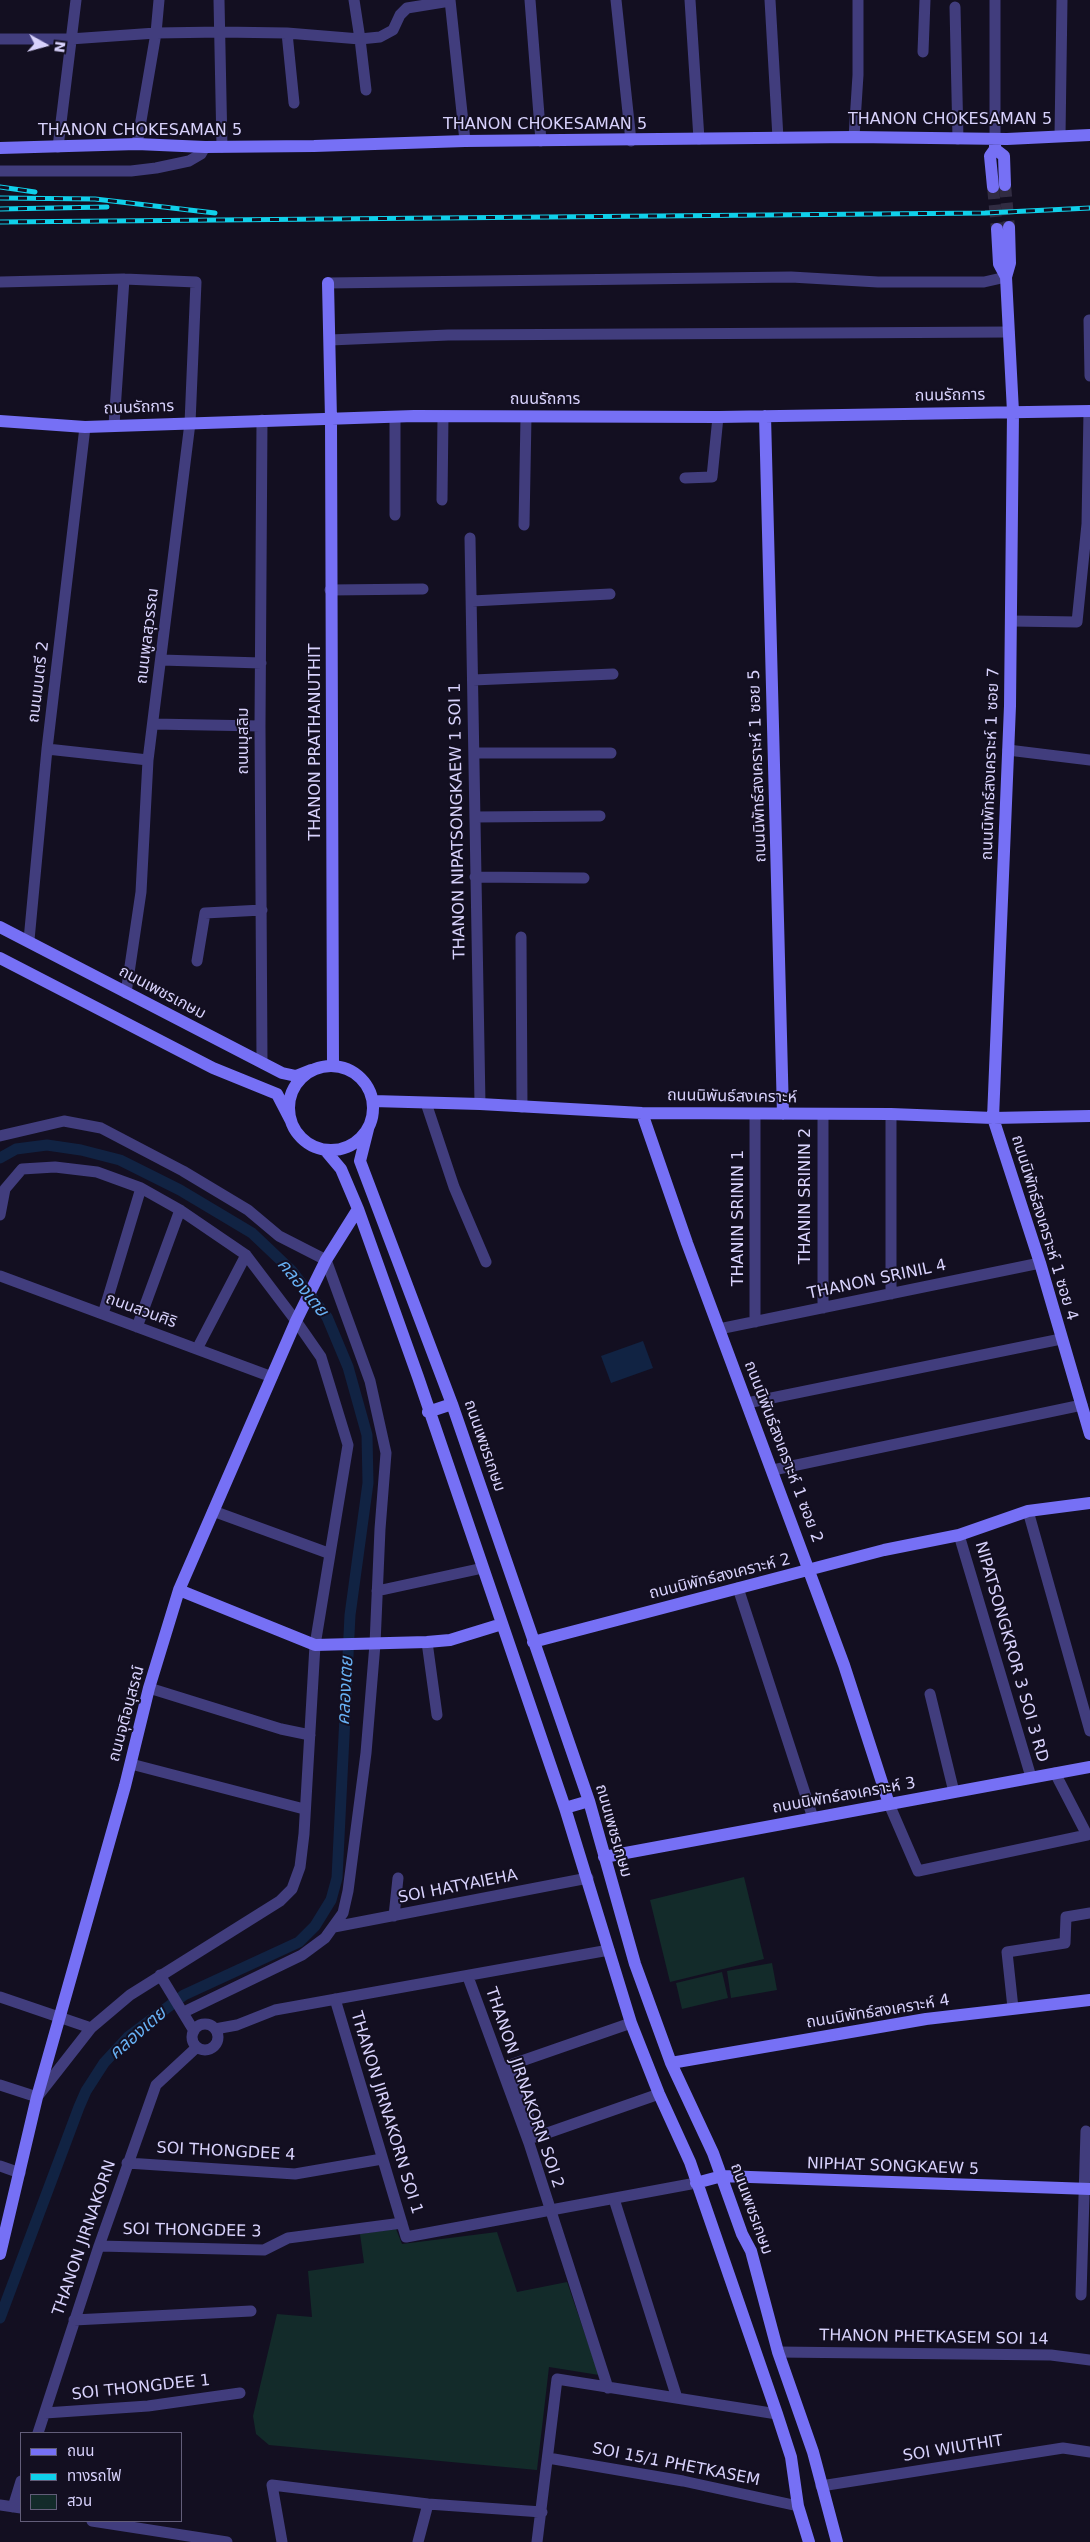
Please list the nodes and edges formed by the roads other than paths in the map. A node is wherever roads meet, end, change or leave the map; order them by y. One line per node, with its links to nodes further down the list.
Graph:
1 (76, 0): 19 (street)
2 (159, 0): 16 (street)
3 (219, 0): 15 (street)
4 (354, 0): 20 (street)
5 (530, 0): 31 (street)
6 (616, 0): 32 (street)
7 (690, 0): 28 (street)
8 (770, 0): 27 (street)
9 (858, 0): 26 (street)
10 (925, 0): 21 (street)
11 (994, 0): 34 (street)
12 (1062, 0): 25 (street)
13 (450, 1): 20 (street); 30 (street)
14 (955, 7): 29 (street)
15 (221, 32): 16 (street); 17 (street); 37 (street)
16 (156, 33): 19 (street); 33 (street)
17 (287, 33): 20 (street); 23 (street)
18 (0, 39): 19 (street)
19 (70, 39): 35 (street)
20 (360, 39): 22 (street)
21 (924, 52)
22 (366, 90)
23 (294, 103)
24 (1090, 135): 25 (street, THANON CHOKESAMAN 5)
25 (1060, 136): 34 (street, THANON CHOKESAMAN 5)
26 (854, 137): 27 (street, THANON CHOKESAMAN 5); 29 (street, THANON CHOKESAMAN 5)
27 (778, 138): 28 (street, THANON CHOKESAMAN 5)
28 (699, 139): 32 (street, THANON CHOKESAMAN 5)
29 (958, 139): 34 (street, THANON CHOKESAMAN 5)
30 (465, 141): 31 (street, THANON CHOKESAMAN 5); 37 (street, THANON CHOKESAMAN 5)
31 (540, 141): 32 (street, THANON CHOKESAMAN 5)
32 (631, 141)
33 (136, 144): 35 (street, THANON CHOKESAMAN 5); 36 (street, THANON CHOKESAMAN 5)
34 (995, 144): 40 (street)
35 (58, 147): 38 (street, THANON CHOKESAMAN 5)
36 (205, 147): 37 (street, THANON CHOKESAMAN 5); 39 (street)
37 (222, 147)
38 (0, 148)
39 (0, 171)
40 (999, 186)
41 (1003, 228): 42 (street, ถนนนิพัทธ์สงเคราะห์ 1 ซอย 7)
42 (1006, 277): 45 (street); 47 (street, ถนนนิพัทธ์สงเคราะห์ 1 ซอย 7)
43 (124, 278): 44 (street); 61 (street, ถนนพูลสุวรรณ); 62 (street)
44 (0, 282)
45 (328, 283): 48 (street, THANON PRATHANUTHIT)
46 (1089, 320): 49 (street)
47 (1009, 332): 48 (street); 52 (street, ถนนนิพัทธ์สงเคราะห์ 1 ซอย 7)
48 (330, 340): 58 (street, THANON PRATHANUTHIT)
49 (1090, 362): 50 (street)
50 (1090, 376)
51 (1089, 411): 52 (street, ถนนรัถการ); 73 (street)
52 (1014, 412): 54 (street, ถนนรัถการ); 73 (street, ถนนนิพัทธ์สงเคราะห์ 1 ซอย 7)
53 (443, 416): 55 (street, ถนนรัถการ); 56 (street, ถนนรัถการ); 65 (street)
54 (765, 416): 57 (street, ถนนรัถการ); 106 (street, ถนนนิพัทธ์สงเคราะห์ 1 ซอย 5)
55 (395, 417): 58 (street, ถนนรัถการ); 66 (street)
56 (526, 417): 57 (street, ถนนรัถการ); 67 (street)
57 (718, 417): 64 (street)
58 (332, 419): 59 (street, ถนนรัถการ); 70 (street, THANON PRATHANUTHIT)
59 (262, 420): 61 (street, ถนนรัถการ); 75 (street, ถนนมุสลิม)
60 (0, 421): 63 (street, ถนนรัถการ)
61 (190, 423): 62 (street, ถนนรัถการ); 74 (street, ถนนพูลสุวรรณ)
62 (114, 425): 63 (street, ถนนรัถการ)
63 (85, 427): 80 (street, ถนนมนตรี 2)
64 (685, 478)
65 (442, 500)
66 (395, 516)
67 (524, 525)
68 (470, 538): 72 (street, THANON NIPATSONGKAEW 1 SOI 1)
69 (424, 589): 70 (street)
70 (330, 590): 98 (street, THANON PRATHANUTHIT)
71 (610, 594): 72 (street)
72 (472, 601): 77 (street, THANON NIPATSONGKAEW 1 SOI 1)
73 (1012, 621): 81 (street, ถนนนิพัทธ์สงเคราะห์ 1 ซอย 7)
74 (161, 660): 75 (street); 78 (street, ถนนพูลสุวรรณ)
75 (261, 663): 79 (street, ถนนมุสลิม)
76 (612, 674): 77 (street)
77 (473, 680): 83 (street, THANON NIPATSONGKAEW 1 SOI 1)
78 (153, 724): 79 (street); 84 (street, ถนนพูลสุวรรณ)
79 (260, 726): 90 (street, ถนนมุสลิม)
80 (47, 749): 84 (street); 93 (street, ถนนมนตรี 2)
81 (1008, 750): 85 (street); 110 (street, ถนนนิพัทธ์สงเคราะห์ 1 ซอย 7)
82 (611, 753): 83 (street)
83 (475, 754): 87 (street, THANON NIPATSONGKAEW 1 SOI 1)
84 (148, 760): 96 (street, ถนนพูลสุวรรณ)
85 (1090, 760)
86 (600, 816): 87 (street)
87 (475, 817): 88 (street, THANON NIPATSONGKAEW 1 SOI 1)
88 (475, 877): 89 (street); 102 (street, THANON NIPATSONGKAEW 1 SOI 1)
89 (584, 878)
90 (262, 910): 95 (street); 97 (street, ถนนมุสลิม)
91 (0, 927): 93 (street, ถนนเพชรเกษม)
92 (521, 937): 103 (street)
93 (28, 940): 96 (street, ถนนเพชรเกษม)
94 (0, 958): 111 (street)
95 (197, 961)
96 (126, 993): 97 (street, ถนนเพชรเกษม)
97 (262, 1062): 99 (street, ถนนเพชรเกษม)
98 (333, 1065): 99 (street); 100 (street)
99 (311, 1070): 111 (street)
100 (373, 1101): 101 (street, ถนนนิพันธ์สงเคราะห์); 112 (street)
101 (426, 1103): 102 (street, ถนนนิพันธ์สงเคราะห์); 121 (street)
102 (480, 1104): 103 (street, ถนนนิพันธ์สงเคราะห์)
103 (522, 1107): 104 (street, ถนนนิพันธ์สงเคราะห์)
104 (642, 1113): 105 (street, ถนนนิพันธ์สงเคราะห์); 130 (street, ถนนนิพันธ์สงเคราะห์ 1 ซอย 2)
105 (755, 1114): 106 (street, ถนนนิพันธ์สงเคราะห์); 128 (street, THANIN SRININ 1)
106 (783, 1114): 107 (street, ถนนนิพันธ์สงเคราะห์)
107 (823, 1114): 108 (street, ถนนนิพันธ์สงเคราะห์); 125 (street, THANIN SRININ 2)
108 (891, 1114): 110 (street, ถนนนิพันธ์สงเคราะห์); 124 (street)
109 (1090, 1116): 110 (street, ถนนนิพันธ์สงเคราะห์)
110 (993, 1118): 122 (street, ถนนนิพัทธ์สงเคราะห์ 1 ซอย 4)
111 (291, 1121): 114 (street)
112 (368, 1129): 114 (street); 135 (street, ถนนเพชรเกษม)
113 (0, 1136): 120 (street)
114 (325, 1150): 116 (street)
115 (141, 1188): 117 (street); 118 (street); 126 (street)
116 (358, 1209): 120 (street, ถนนจุติอนุสรณ์); 137 (street)
117 (180, 1210): 119 (street); 129 (street)
118 (0, 1215)
119 (246, 1255): 127 (street); 132 (street)
120 (326, 1260): 127 (street, ถนนจุติอนุสรณ์); 149 (street)
121 (486, 1262)
122 (1040, 1263): 124 (street, THANON SRINIL 4); 131 (street, ถนนนิพัทธ์สงเคราะห์ 1 ซอย 4)
123 (0, 1276): 126 (street, ถนนสวนศิริ)
124 (891, 1294): 125 (street, THANON SRINIL 4)
125 (823, 1308): 128 (street, THANON SRINIL 4)
126 (103, 1314): 129 (street, ถนนสวนศิริ)
127 (296, 1321): 133 (street, ถนนจุติอนุสรณ์); 144 (street)
128 (755, 1322): 130 (street, THANON SRINIL 4)
129 (137, 1326): 132 (street, ถนนสวนศิริ)
130 (720, 1330): 134 (street, ถนนนิพันธ์สงเคราะห์ 1 ซอย 2)
131 (1061, 1339): 134 (street); 136 (street, ถนนนิพัทธ์สงเคราะห์ 1 ซอย 4)
132 (197, 1349): 133 (street, ถนนสวนศิริ)
133 (272, 1377): 141 (street, ถนนจุติอนุสรณ์)
134 (747, 1403): 139 (street, ถนนนิพันธ์สงเคราะห์ 1 ซอย 2)
135 (452, 1404): 137 (street); 152 (street, ถนนเพชรเกษม)
136 (1082, 1405): 138 (street, ถนนนิพัทธ์สงเคราะห์ 1 ซอย 4); 139 (street)
137 (428, 1412): 145 (street)
138 (1090, 1434)
139 (772, 1470): 146 (street, ถนนนิพันธ์สงเคราะห์ 1 ซอย 2)
140 (1090, 1502): 142 (street, ถนนนิพัทธ์สงเคราะห์ 2)
141 (213, 1511): 144 (street); 148 (street, ถนนจุติอนุสรณ์)
142 (1028, 1511): 143 (street, ถนนนิพัทธ์สงเคราะห์ 2); 158 (street)
143 (959, 1535): 146 (street, ถนนนิพัทธ์สงเคราะห์ 2); 163 (street, NIPATSONGKROR 3 SOI 3 RD)
144 (328, 1552): 154 (street)
145 (483, 1568): 149 (street); 150 (street)
146 (810, 1571): 147 (street, ถนนนิพัทธ์สงเคราะห์ 2); 166 (street, ถนนนิพันธ์สงเคราะห์ 1 ซอย 2)
147 (738, 1588): 152 (street, ถนนนิพัทธ์สงเคราะห์ 2); 169 (street)
148 (179, 1590): 154 (street); 155 (street, ถนนจุติอนุสรณ์)
149 (377, 1591): 153 (street)
150 (502, 1624): 151 (street); 167 (street)
151 (428, 1642): 153 (street); 157 (street)
152 (533, 1642): 165 (street, ถนนเพชรเกษม)
153 (375, 1644): 154 (street); 175 (street)
154 (314, 1645): 159 (street)
155 (150, 1688): 159 (street); 160 (street, ถนนจุติอนุสรณ์)
156 (930, 1694): 164 (street)
157 (436, 1715)
158 (1090, 1731)
159 (310, 1735): 168 (street)
160 (131, 1764): 168 (street); 184 (street, ถนนจุติอนุสรณ์)
161 (1090, 1767): 162 (street, ถนนนิพัทธ์สงเคราะห์ 3)
162 (1055, 1773): 163 (street, ถนนนิพัทธ์สงเคราะห์ 3); 166 (street)
163 (1031, 1777): 164 (street, ถนนนิพัทธ์สงเคราะห์ 3)
164 (954, 1792): 166 (street, ถนนนิพัทธ์สงเคราะห์ 3)
165 (589, 1801): 167 (street); 170 (street, ถนนเพชรเกษม)
166 (889, 1804): 169 (street, ถนนนิพัทธ์สงเคราะห์ 3)
167 (565, 1808): 172 (street)
168 (304, 1809): 178 (street)
169 (813, 1818): 170 (street, ถนนนิพัทธ์สงเคราะห์ 3)
170 (604, 1857): 189 (street, ถนนเพชรเกษม)
171 (398, 1878): 174 (street)
172 (588, 1878): 174 (street, SOI HATYAIEHA); 176 (street)
173 (1090, 1913): 182 (street)
174 (394, 1916): 175 (street, SOI HATYAIEHA)
175 (334, 1927): 183 (street)
176 (609, 1950): 177 (street); 185 (street)
177 (468, 1976): 180 (street); 202 (street, THANON JIRNAKORN SOI 2)
178 (162, 1978): 183 (street); 186 (street)
179 (0, 1997): 184 (street)
180 (335, 1999): 187 (street); 194 (street, THANON JIRNAKORN SOI 1)
181 (1090, 2000): 182 (street, ถนนนิพัทธ์สงเคราะห์ 4)
182 (1013, 2008): 189 (street, ถนนนิพัทธ์สงเคราะห์ 4)
183 (184, 2012): 187 (street)
184 (59, 2016): 186 (street); 192 (street, ถนนจุติอนุสรณ์)
185 (631, 2023): 191 (street); 191 (street)
186 (91, 2028): 192 (street)
187 (208, 2031): 188 (street, THANON JIRNAKORN); 188 (street)
188 (201, 2048): 195 (street, THANON JIRNAKORN)
189 (671, 2063): 198 (street, ถนนเพชรเกษม)
190 (0, 2084): 192 (street)
191 (659, 2094): 199 (street)
192 (37, 2097): 197 (street, ถนนจุติอนุสรณ์)
193 (1086, 2131): 200 (street)
194 (382, 2159): 195 (street, SOI THONGDEE 4); 203 (street, THANON JIRNAKORN SOI 1)
195 (127, 2163): 204 (street, THANON JIRNAKORN)
196 (0, 2166): 197 (street)
197 (20, 2172): 205 (street, ถนนจุติอนุสรณ์)
198 (722, 2176): 199 (street, NIPHAT SONGKAEW 5); 200 (street, NIPHAT SONGKAEW 5); 209 (street, ถนนเพชรเกษม)
199 (696, 2183): 201 (street); 215 (street)
200 (1088, 2189): 206 (street)
201 (614, 2199): 202 (street); 213 (street)
202 (549, 2211): 203 (street, THANON JIRNAKORN SOI 1); 211 (street, THANON JIRNAKORN SOI 2)
203 (402, 2223): 204 (street, SOI THONGDEE 3)
204 (99, 2246): 208 (street, THANON JIRNAKORN)
205 (0, 2254)
206 (1081, 2294)
207 (251, 2310): 208 (street)
208 (74, 2320): 214 (street, THANON JIRNAKORN)
209 (778, 2352): 210 (street, THANON PHETKASEM SOI 14); 219 (street, ถนนเพชรเกษม)
210 (1090, 2360)
211 (608, 2388): 213 (street); 218 (street)
212 (240, 2393): 214 (street, SOI THONGDEE 1)
213 (677, 2398): 215 (street)
214 (45, 2414): 216 (street, THANON JIRNAKORN)
215 (777, 2414): 223 (street)
216 (38, 2432)
217 (1090, 2452): 219 (street, SOI WIUTHIT)
218 (548, 2458): 223 (street, SOI 15/1 PHETKASEM); 225 (street)
219 (822, 2486): 232 (street, ถนนเพชรเกษม)
220 (20, 2488): 224 (street)
221 (0, 2504): 224 (street)
222 (428, 2504): 225 (street); 228 (street); 229 (street)
223 (798, 2506): 231 (street)
224 (17, 2507)
225 (542, 2512): 230 (street)
226 (106, 2522): 227 (street)
227 (227, 2542)
228 (282, 2542)
229 (418, 2542)
230 (537, 2542)
231 (809, 2542)
232 (837, 2542)

